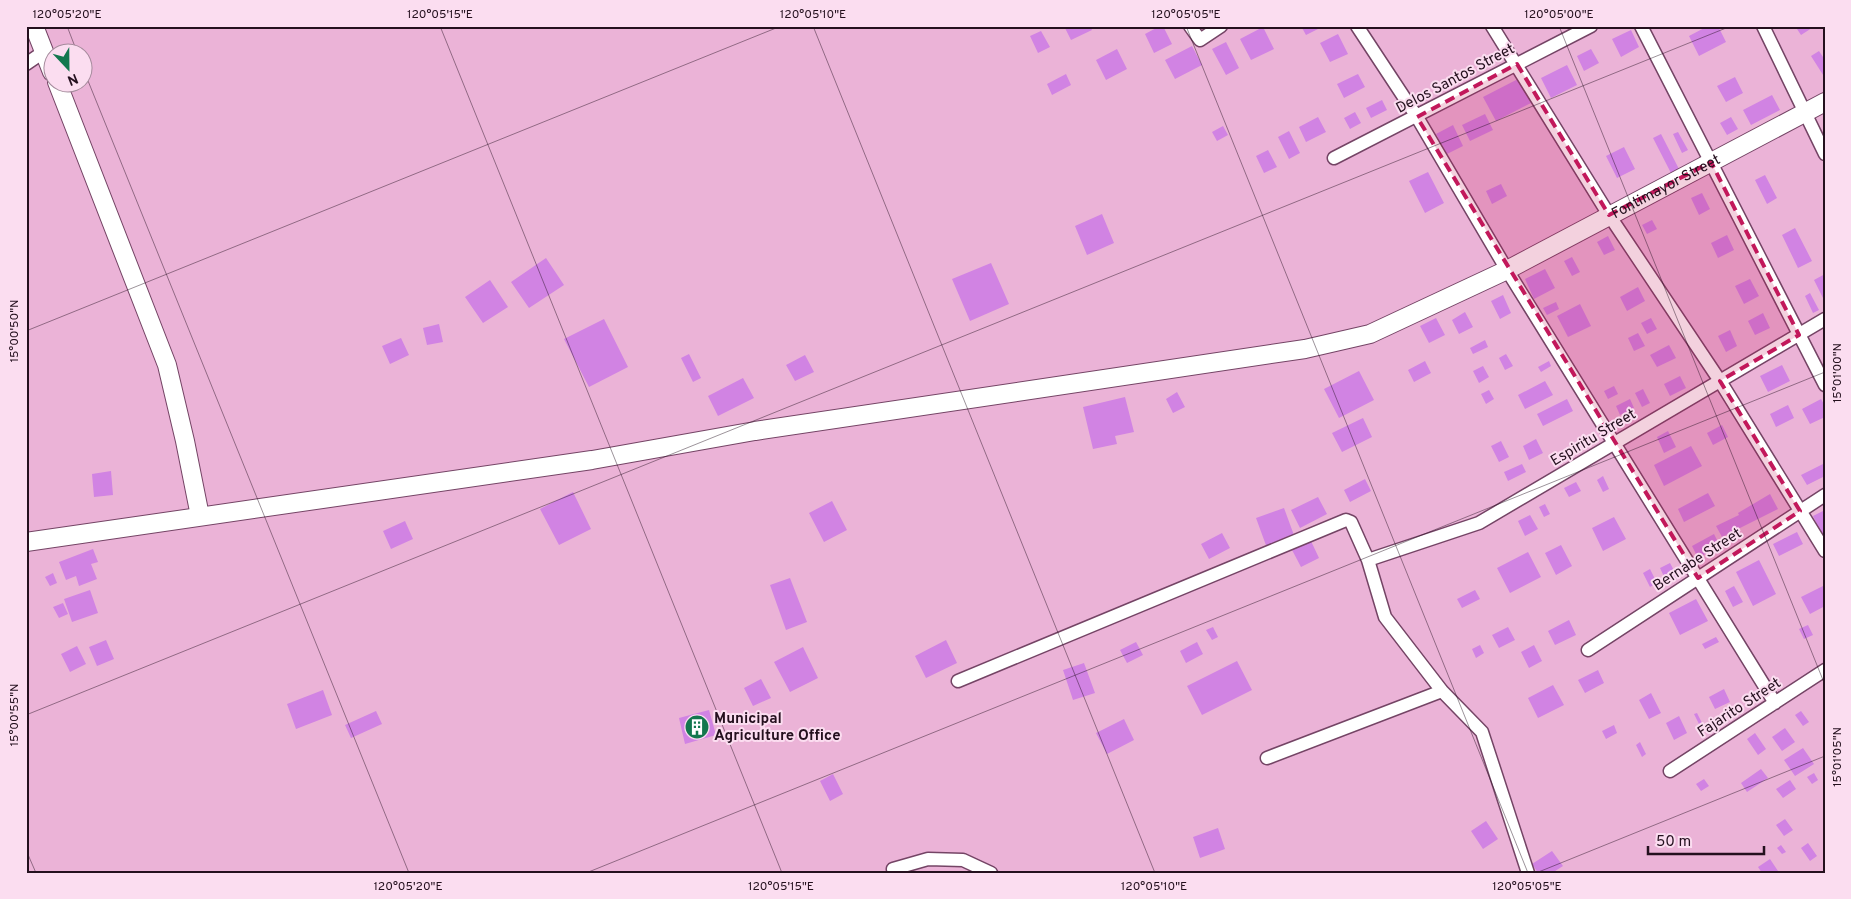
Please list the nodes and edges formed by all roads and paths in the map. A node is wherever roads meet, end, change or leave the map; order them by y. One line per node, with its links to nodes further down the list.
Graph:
1 (34, 26): 9 (street)
2 (1190, 26): 3 (street)
3 (1221, 26)
4 (1357, 26): 16 (street)
5 (1492, 26): 12 (street)
6 (1591, 26): 12 (street, Delos Santos Street)
7 (1641, 26): 19 (street)
8 (1763, 26): 15 (street)
9 (42, 44)
10 (42, 53): 11 (street)
11 (26, 64)
12 (1517, 64): 16 (street, Delos Santos Street); 20 (street)
13 (61, 92): 29 (street)
14 (1825, 102): 15 (street, Fontimayor Street)
15 (1805, 112): 17 (street); 19 (street, Fontimayor Street)
16 (1417, 117): 18 (street, Delos Santos Street); 21 (street)
17 (1825, 154)
18 (1334, 158)
19 (1710, 162): 20 (street, Fontimayor Street); 23 (street)
20 (1609, 215): 21 (street, Fontimayor Street); 24 (street)
21 (1508, 270): 26 (street); 29 (street, Fontimayor Street)
22 (1825, 319): 23 (street, Espiritu Street)
23 (1799, 334): 24 (street, Espiritu Street); 25 (street)
24 (1720, 381): 26 (street, Espiritu Street); 28 (street)
25 (1825, 386)
26 (1614, 443): 32 (street, Espiritu Street); 33 (street)
27 (1825, 495): 28 (street, Bernabe Street)
28 (1800, 511): 31 (street); 33 (street, Bernabe Street)
29 (200, 516): 30 (street, Fontimayor Street)
30 (26, 542)
31 (1825, 551)
32 (1368, 560): 36 (street); 37 (street)
33 (1698, 578): 34 (street, Bernabe Street); 38 (street)
34 (1588, 650)
35 (1825, 670): 38 (street, Fajarito Street)
36 (958, 681)
37 (1442, 691): 39 (street); 43 (street)
38 (1775, 703): 40 (street, Fajarito Street)
39 (1267, 758)
40 (1670, 771)
41 (893, 869): 42 (street)
42 (991, 873)
43 (1528, 873)

